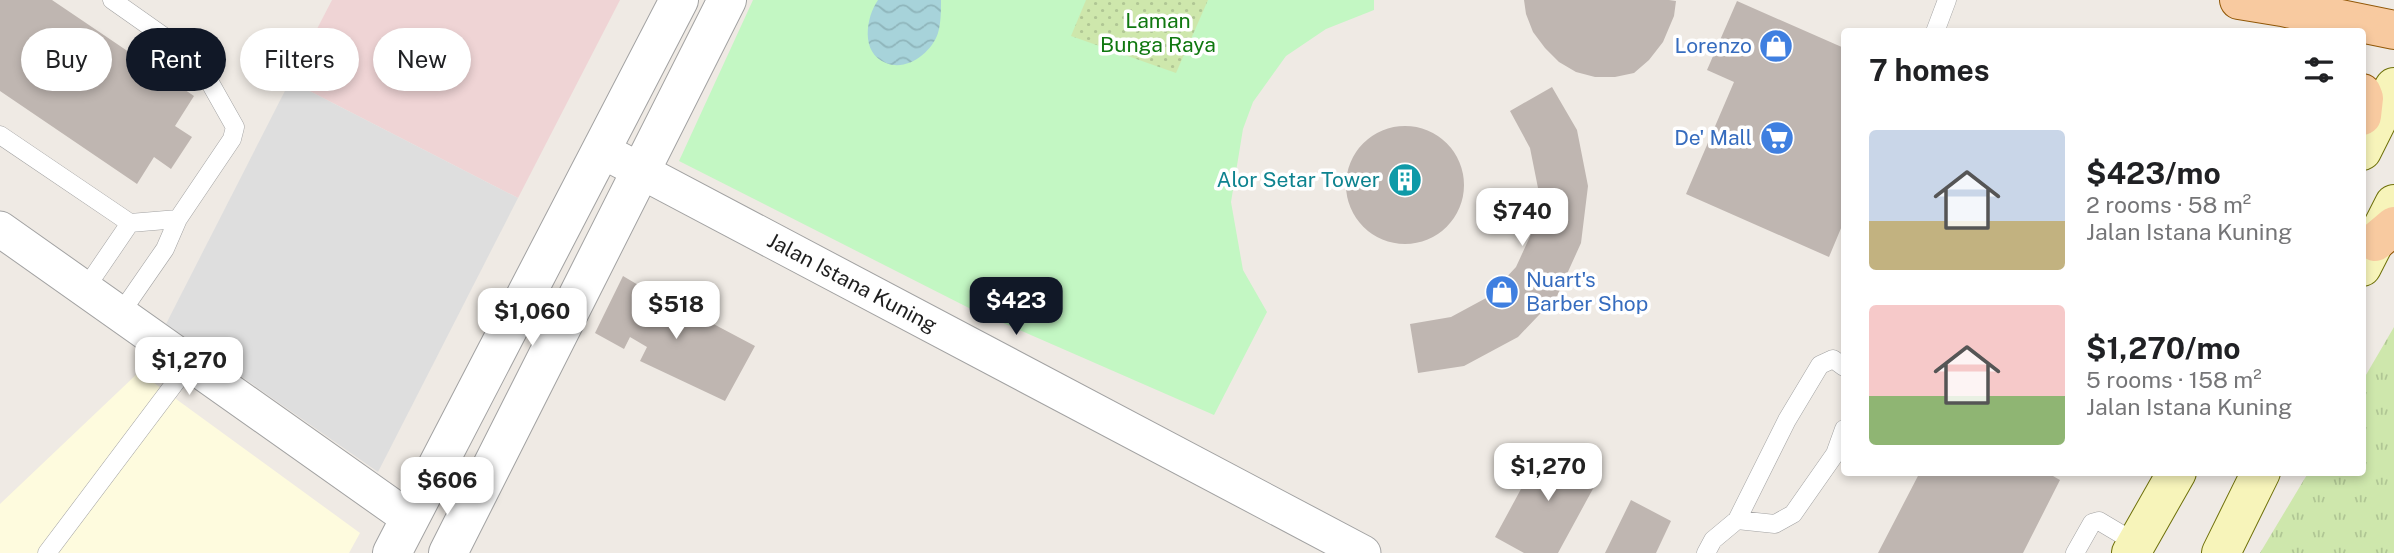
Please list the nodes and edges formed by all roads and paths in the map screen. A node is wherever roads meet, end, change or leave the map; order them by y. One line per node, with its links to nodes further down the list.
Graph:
1 (112, 0): 16 (lane)
2 (678, 0): 13 (street)
3 (727, 0): 14 (street)
4 (1947, 0): 7 (lane)
5 (2239, 0): 6 (main road)
6 (2282, 7): 8 (main road); 9 (main road)
7 (1936, 28)
8 (2319, 28)
9 (2394, 30)
10 (2394, 87): 12 (main road)
11 (0, 135): 17 (lane)
12 (2366, 143)
13 (601, 150): 14 (street, Jalan Istana Kuning); 27 (street)
14 (642, 171): 30 (street, Jalan Istana Kuning); 34 (street)
15 (2394, 204): 19 (main road)
16 (178, 219): 17 (lane); 21 (lane)
17 (130, 223): 20 (lane)
18 (0, 229): 20 (street)
19 (2377, 245)
20 (85, 289): 21 (street)
21 (120, 314): 22 (street)
22 (190, 363): 27 (street); 31 (lane)
23 (1841, 365): 28 (lane)
24 (1841, 437): 28 (lane)
25 (2175, 476): 29 (main road)
26 (2259, 476): 37 (main road)
27 (410, 519): 32 (street); 33 (street)
28 (1737, 520): 35 (lane)
29 (2134, 548): 36 (lane)
30 (1356, 551)
31 (47, 553)
32 (392, 553)
33 (437, 553)
34 (448, 553)
35 (1706, 553)
36 (2075, 553)
37 (2221, 553)

